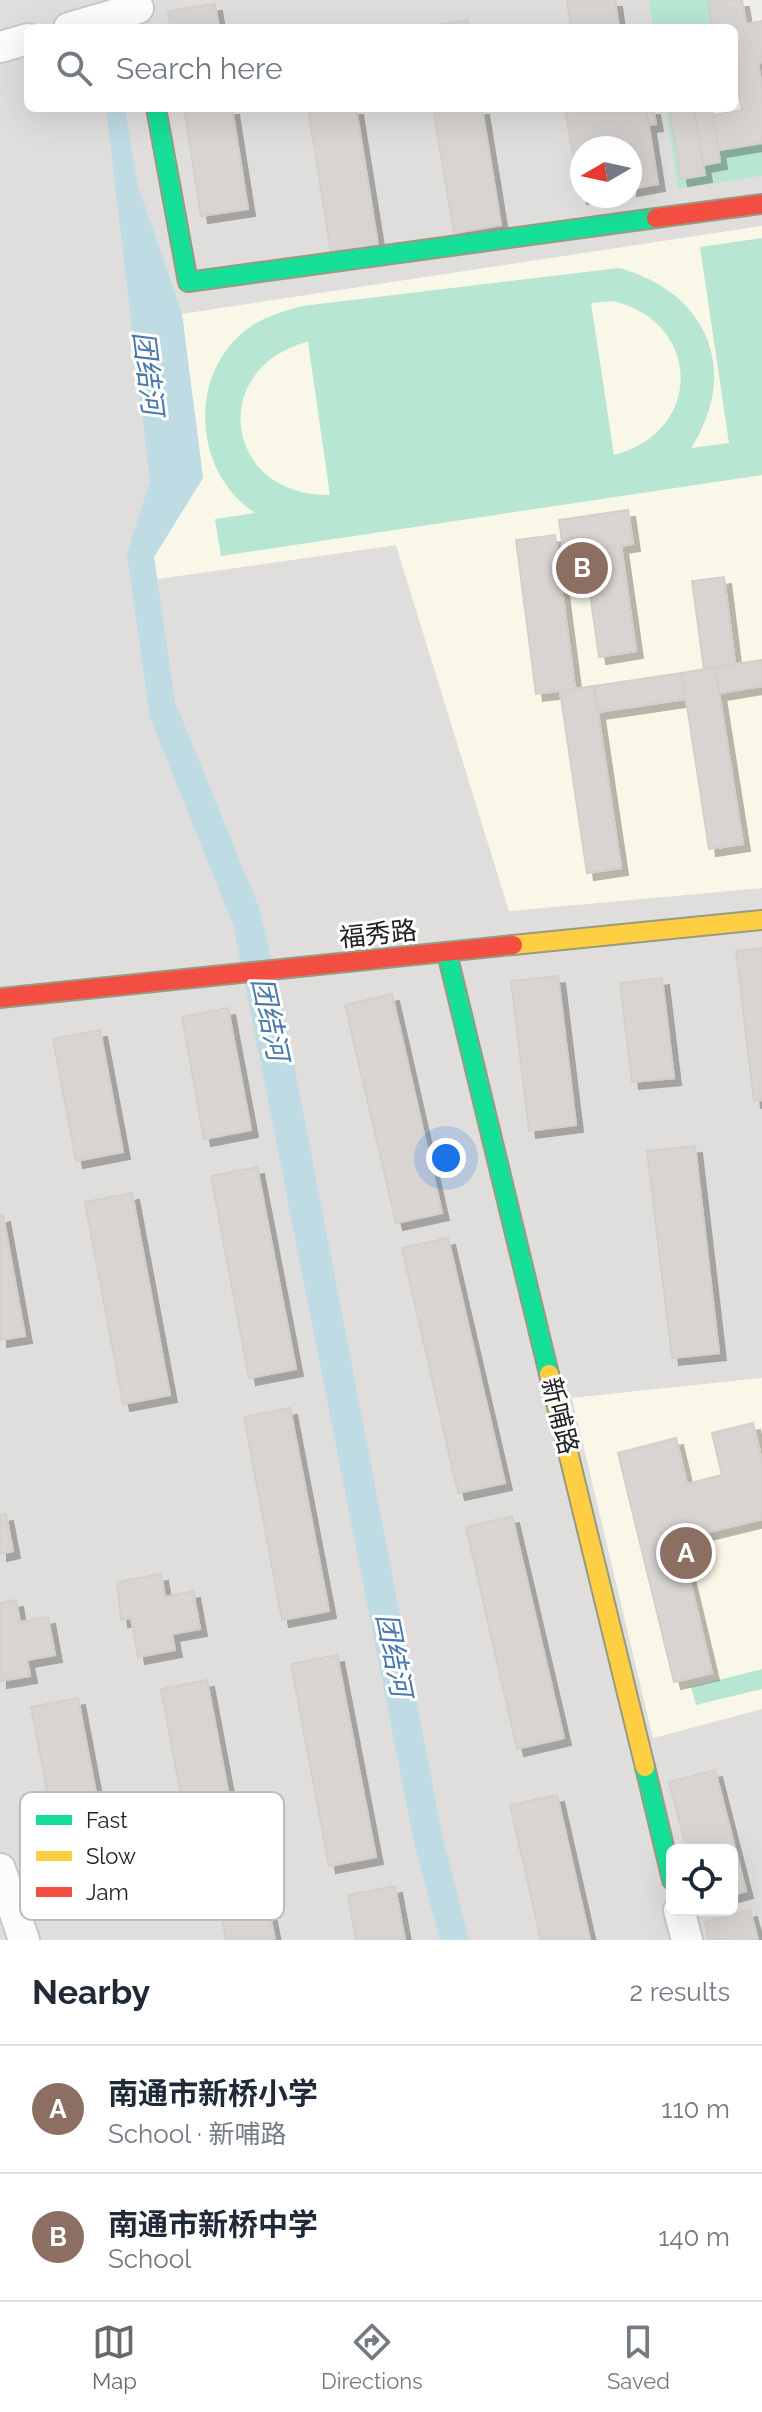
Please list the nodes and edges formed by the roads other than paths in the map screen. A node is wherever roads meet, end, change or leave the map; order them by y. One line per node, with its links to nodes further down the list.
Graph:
1 (139, 12): 2 (street)
2 (86, 24)
3 (24, 40): 4 (street)
4 (0, 47)
5 (157, 112): 6 (street)
6 (762, 204)
7 (762, 920): 8 (street, 福秀路)
8 (447, 953): 9 (street, 福秀路); 10 (street, 新哺路)
9 (0, 998)
10 (666, 1855)
11 (0, 1869): 13 (street)
12 (681, 1916): 14 (street)
13 (24, 1940)
14 (687, 1940)

